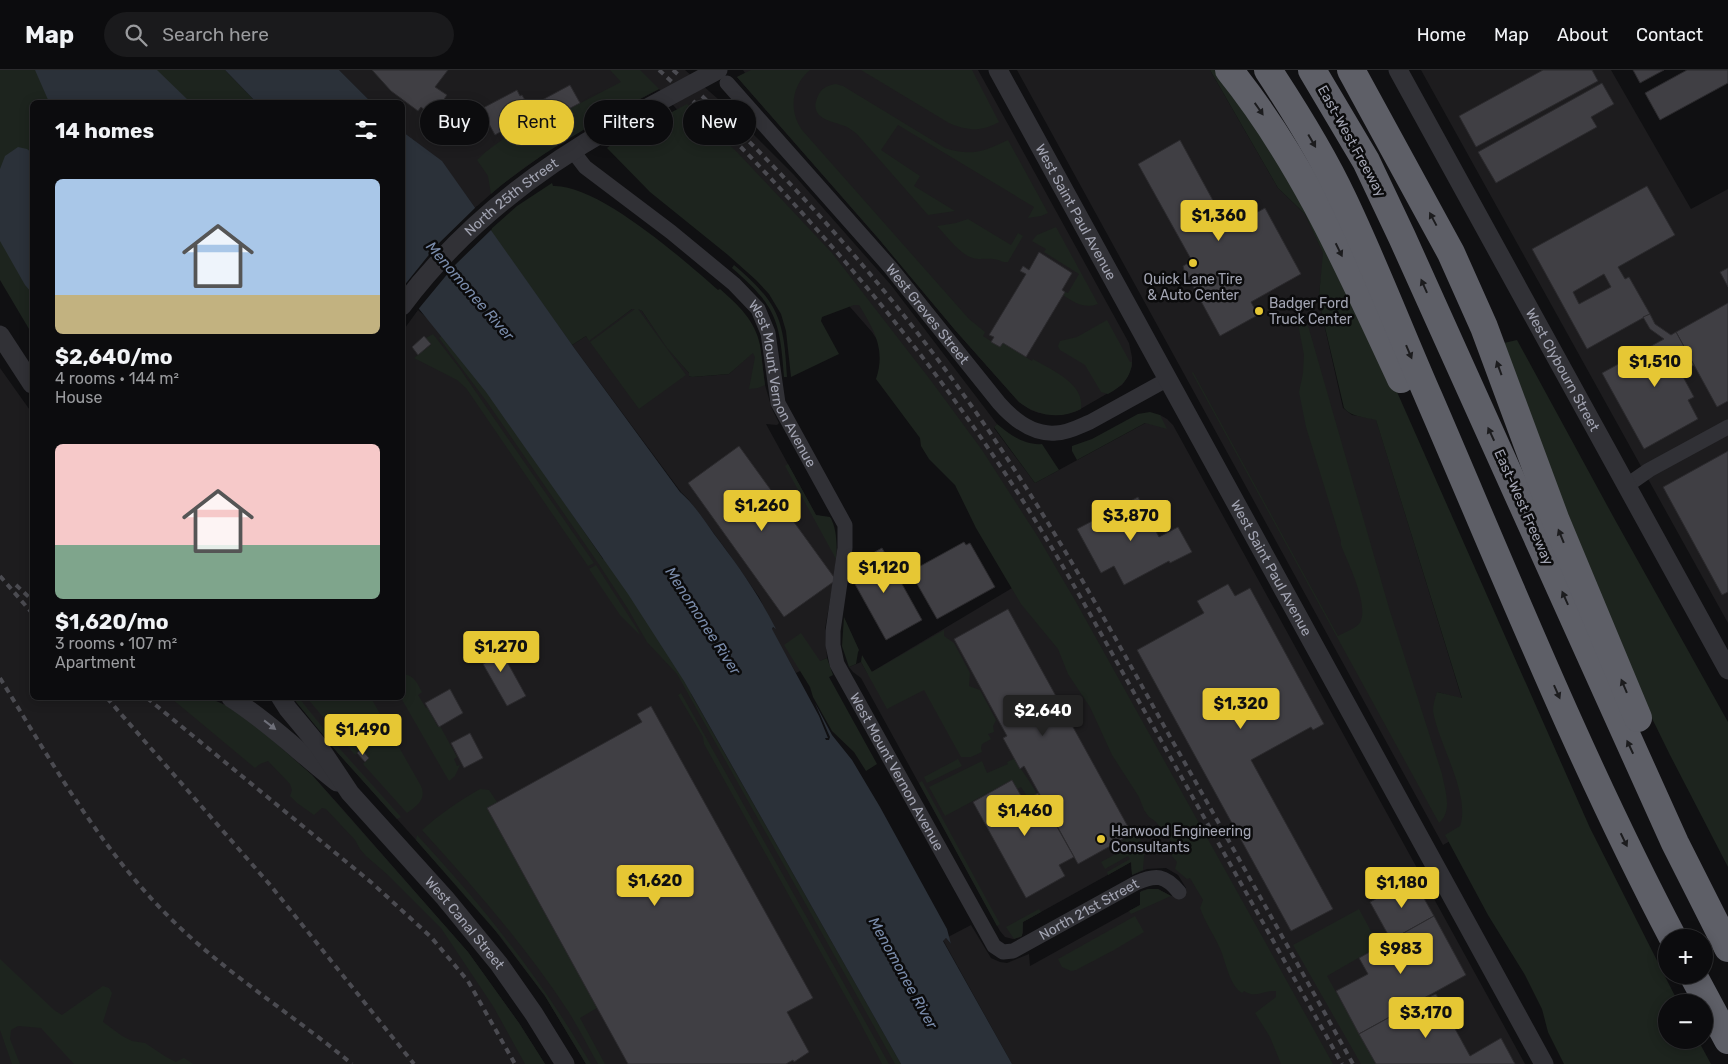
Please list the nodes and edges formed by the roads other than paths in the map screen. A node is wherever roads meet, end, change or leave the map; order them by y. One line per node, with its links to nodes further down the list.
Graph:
1 (998, 70): 11 (street, West Saint Paul Avenue)
2 (1229, 70): 15 (highway, one-way to 15)
3 (1268, 70): 15 (highway, one-way to 15)
4 (1312, 70): 23 (highway, East-West Freeway, one-way to 4)
5 (1351, 70): 22 (highway, one-way to 5)
6 (1398, 70): 14 (street, West Clybourn Street)
7 (723, 76): 8 (street, North 25th Street, bridge); 11 (street, West Greves Street)
8 (572, 150): 9 (street, North 25th Street); 24 (street, West Mount Vernon Avenue)
9 (405, 302)
10 (0, 335): 12 (street)
11 (1168, 379): 28 (street, West Saint Paul Avenue)
12 (30, 381)
13 (1728, 427): 14 (street)
14 (1626, 486): 16 (street, West Clybourn Street)
15 (1537, 648): 21 (highway, one-way to 21)
16 (1728, 670)
17 (234, 700): 19 (street, West Canal Street, one-way to 19)
18 (282, 700): 19 (street, West Canal Street)
19 (350, 793): 27 (street, West Canal Street)
20 (1179, 892): 24 (street, North 21st Street)
21 (1668, 929)
22 (1728, 942)
23 (1728, 948)
24 (998, 950)
25 (1698, 984): 26 (highway)
26 (1728, 1040)
27 (565, 1064)
28 (1544, 1064)

